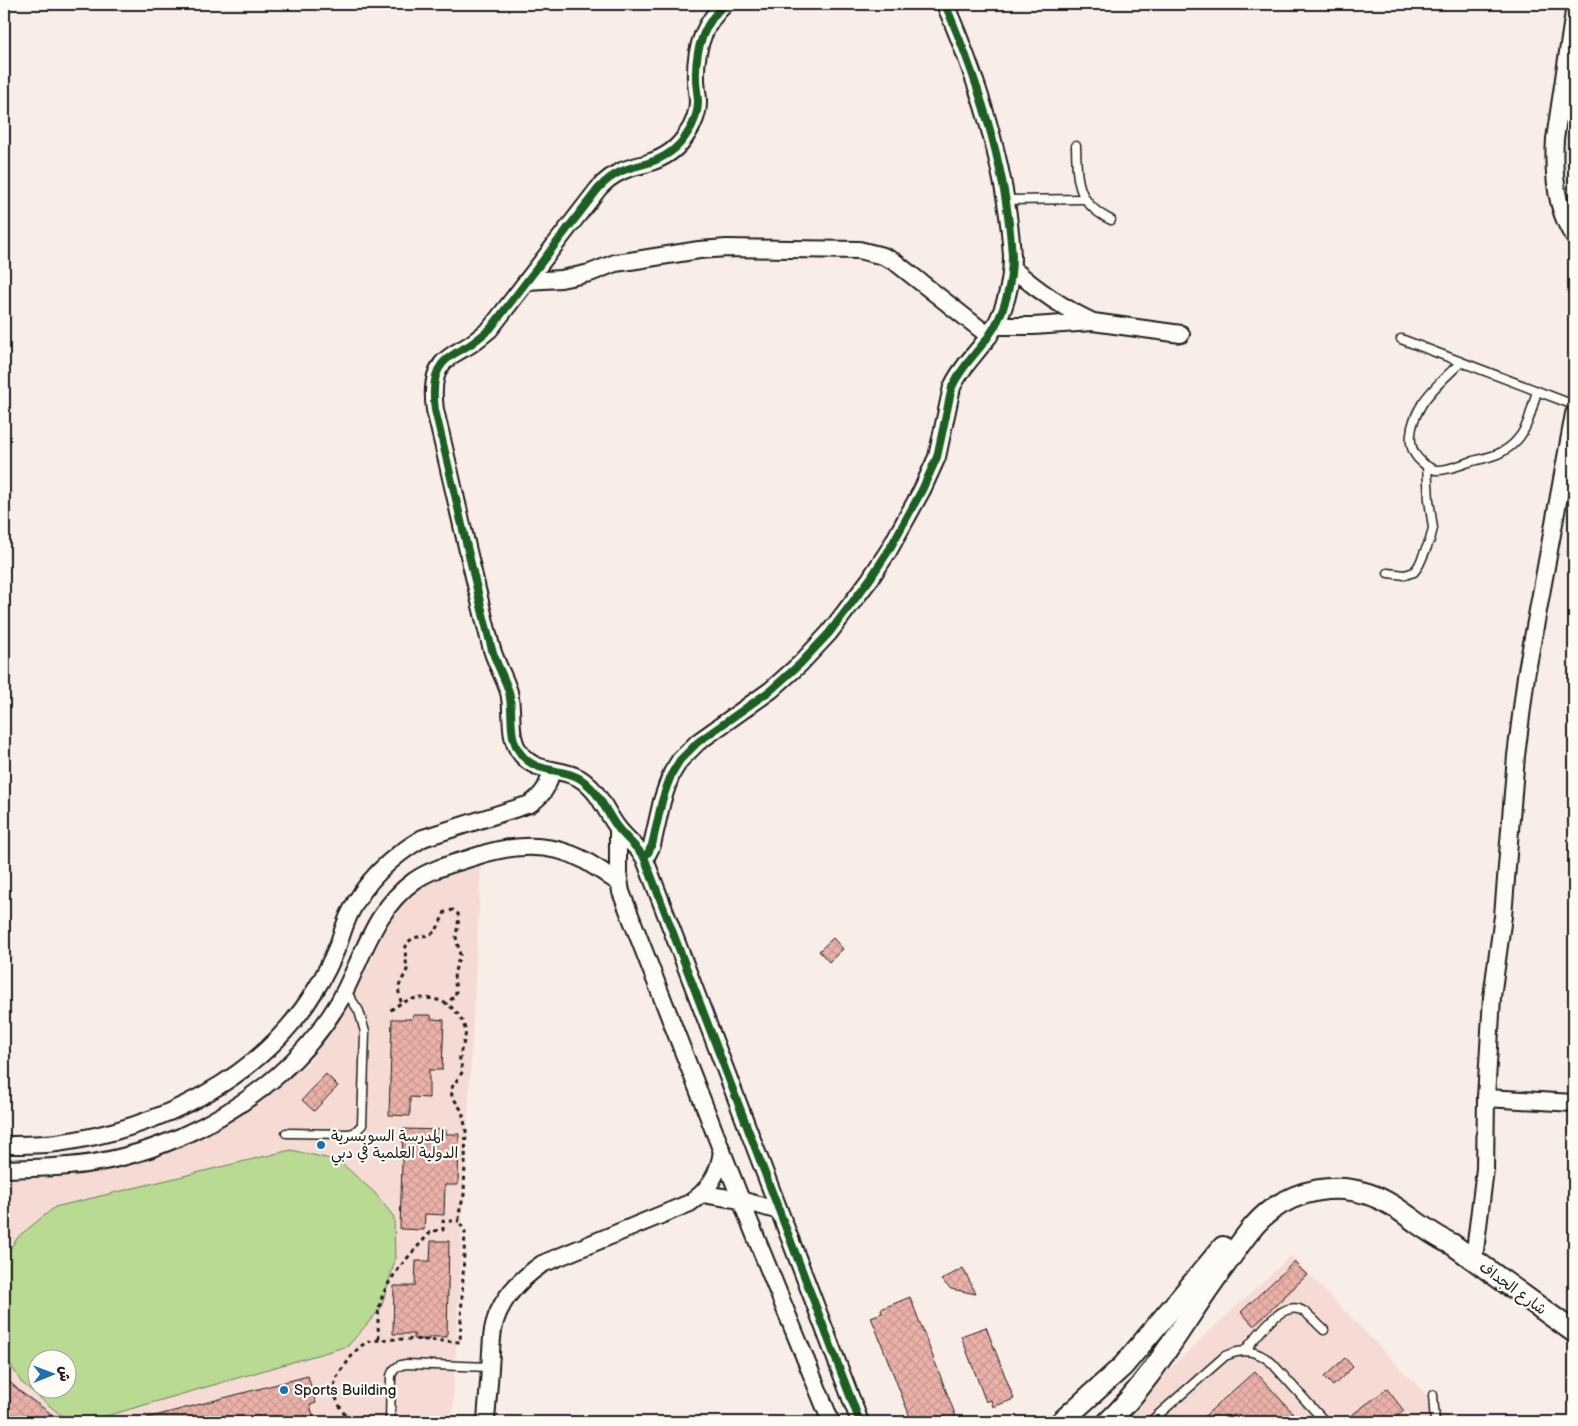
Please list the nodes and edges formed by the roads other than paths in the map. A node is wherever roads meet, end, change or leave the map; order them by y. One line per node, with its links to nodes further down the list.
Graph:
1 (725, 4): 10 (street)
2 (945, 4): 6 (street)
3 (1574, 12): 8 (street)
4 (1076, 146): 5 (lane)
5 (1084, 199): 6 (lane); 7 (lane)
6 (1005, 200): 9 (street)
7 (1111, 220)
8 (1574, 237)
9 (1012, 268): 11 (street); 12 (street)
10 (527, 281): 12 (street); 22 (street)
11 (1093, 322): 12 (street); 13 (street)
12 (992, 331): 24 (street)
13 (1181, 334)
14 (1401, 339): 15 (lane)
15 (1461, 362): 16 (lane); 19 (lane)
16 (1538, 391): 17 (lane); 19 (lane)
17 (1574, 405)
18 (1574, 414): 20 (street)
19 (1427, 466): 21 (lane)
20 (1567, 494): 27 (street)
21 (1388, 573)
22 (551, 770): 23 (street); 30 (street)
23 (618, 828): 24 (street); 25 (street)
24 (644, 857): 35 (street)
25 (619, 883): 26 (street); 31 (street)
26 (345, 990): 29 (lane); 32 (street)
27 (1486, 1098): 28 (street); 38 (street)
28 (1574, 1103)
29 (286, 1134)
30 (4, 1146)
31 (722, 1151): 33 (street); 34 (street)
32 (4, 1169)
33 (696, 1198): 34 (street); 36 (street); 42 (street)
34 (741, 1200): 35 (street); 36 (street)
35 (779, 1212): 47 (street)
36 (748, 1218): 46 (street)
37 (1452, 1244): 38 (street, شارع الجداف); 48 (street); 49 (street)
38 (1474, 1259): 40 (street, شارع الجداف)
39 (1324, 1330): 41 (lane)
40 (1574, 1332)
41 (1245, 1350): 50 (lane); 51 (lane)
42 (490, 1367): 44 (lane); 45 (street)
43 (1433, 1395): 52 (lane)
44 (390, 1422)
45 (486, 1422)
46 (831, 1422)
47 (860, 1422)
48 (1061, 1422)
49 (1108, 1422)
50 (1150, 1422)
51 (1325, 1422)
52 (1435, 1422)

